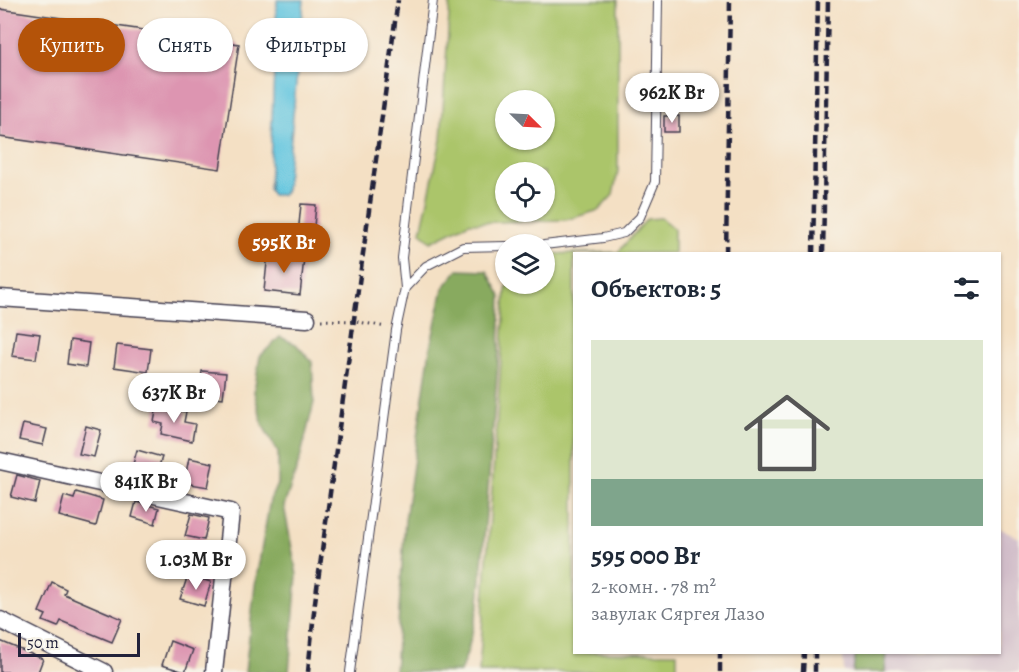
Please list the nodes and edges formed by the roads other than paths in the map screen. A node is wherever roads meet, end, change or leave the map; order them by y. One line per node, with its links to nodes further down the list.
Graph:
1 (432, 0): 5 (lane)
2 (658, 0): 3 (lane)
3 (555, 244)
4 (495, 246): 5 (lane)
5 (405, 288): 12 (lane)
6 (0, 298): 7 (street)
7 (307, 319)
8 (0, 460): 11 (street)
9 (0, 620): 10 (street)
10 (104, 672)
11 (214, 672)
12 (350, 672)

